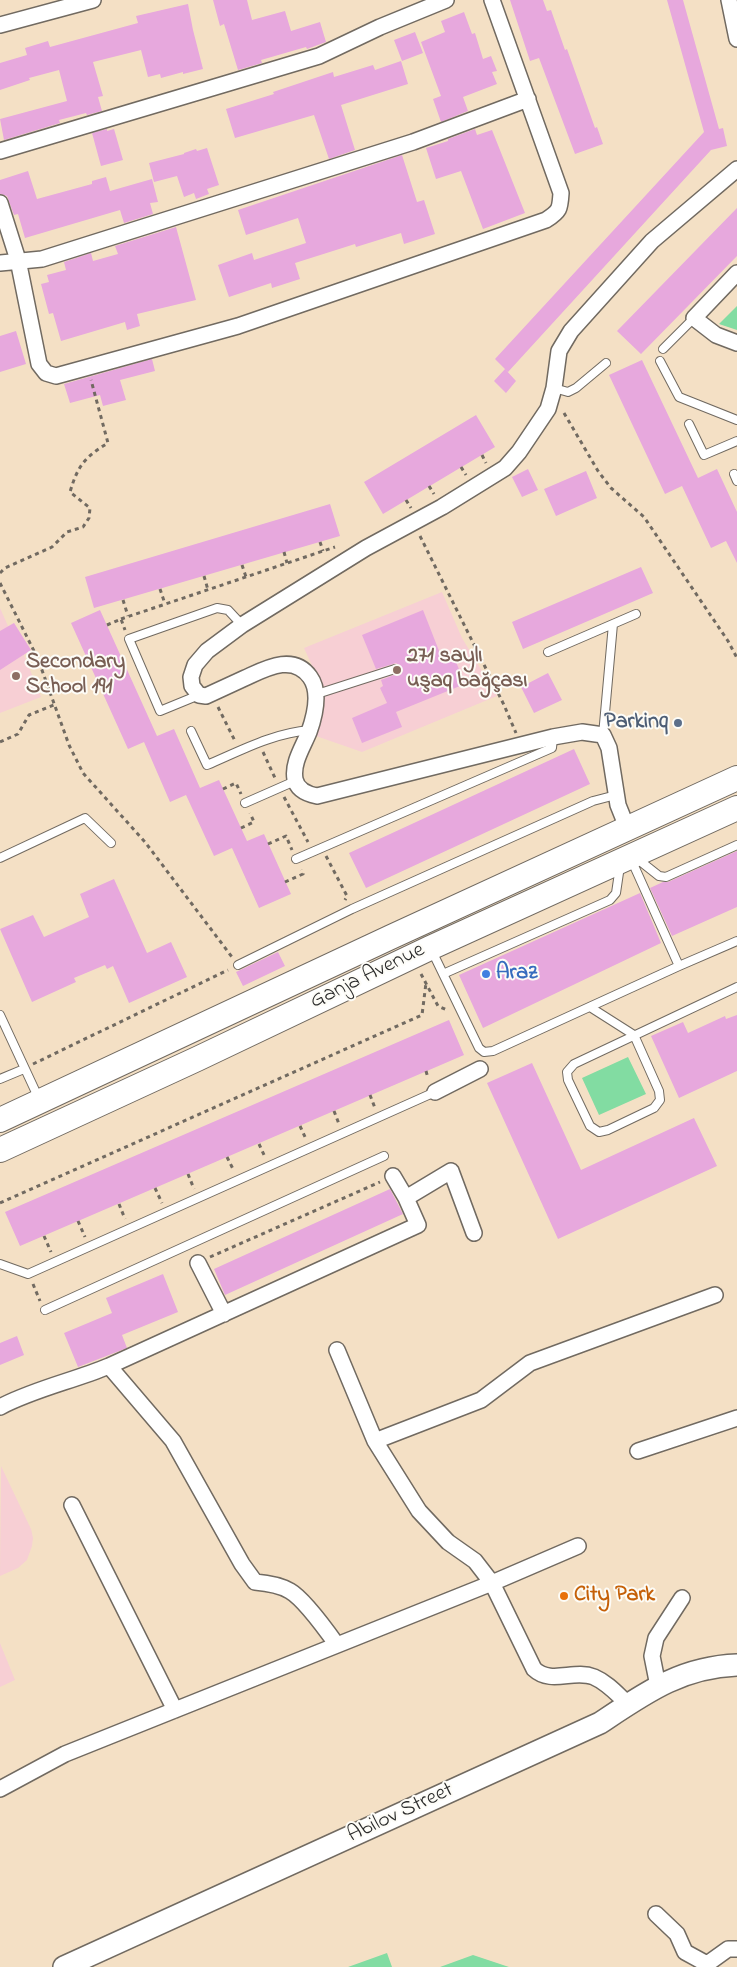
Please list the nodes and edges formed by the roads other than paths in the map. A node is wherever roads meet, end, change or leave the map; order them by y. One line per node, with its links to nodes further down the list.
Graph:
1 (93, 0): 5 (street)
2 (446, 0): 8 (street)
3 (492, 0): 7 (street)
4 (730, 0): 6 (street)
5 (0, 25)
6 (737, 39)
7 (528, 99): 11 (street); 11 (street)
8 (0, 151)
9 (737, 169): 19 (street)
10 (0, 203): 11 (street)
11 (18, 260): 12 (street)
12 (0, 263)
13 (737, 273): 14 (street)
14 (694, 318): 15 (street); 16 (lane)
15 (737, 343)
16 (663, 349)
17 (660, 361): 20 (lane)
18 (606, 363): 19 (lane)
19 (553, 392): 25 (street)
20 (737, 420)
21 (689, 424): 22 (lane)
22 (737, 441)
23 (636, 614): 24 (lane)
24 (613, 624): 26 (lane); 32 (lane)
25 (242, 625): 28 (street); 28 (lane)
26 (548, 652)
27 (395, 669): 29 (lane)
28 (205, 694): 29 (street)
29 (317, 694): 30 (street)
30 (310, 730): 31 (lane); 35 (street)
31 (191, 731)
32 (603, 735): 33 (street); 36 (street)
33 (553, 737): 35 (street); 44 (lane)
34 (737, 778): 39 (main road, Ganja Avenue)
35 (295, 781): 37 (lane)
36 (616, 795): 39 (street); 49 (lane)
37 (245, 803)
38 (737, 808): 43 (main road, Ganja Avenue)
39 (628, 830): 45 (main road, Ganja Avenue)
40 (111, 843): 42 (lane)
41 (737, 845): 43 (lane)
42 (0, 858)
43 (628, 858): 47 (main road, Ganja Avenue); 50 (lane); 51 (lane)
44 (296, 859)
45 (391, 937): 48 (main road); 60 (main road, Ganja Avenue)
46 (737, 942): 50 (lane)
47 (430, 948): 48 (main road, Ganja Avenue); 51 (lane)
48 (401, 961): 62 (main road, Ganja Avenue)
49 (238, 965)
50 (679, 966): 53 (lane)
51 (443, 974): 53 (lane)
52 (737, 987): 55 (lane)
53 (590, 1007): 55 (lane)
54 (0, 1015): 56 (lane)
55 (634, 1035): 55 (lane)
56 (24, 1068): 58 (lane); 60 (lane)
57 (480, 1069): 59 (street)
58 (0, 1079)
59 (434, 1092): 68 (lane)
60 (40, 1101): 61 (main road, Ganja Avenue)
61 (0, 1120)
62 (0, 1150)
63 (384, 1156): 70 (lane)
64 (393, 1176): 65 (street)
65 (406, 1198): 66 (street); 71 (street)
66 (474, 1233)
67 (198, 1263): 71 (street)
68 (0, 1264)
69 (714, 1295): 76 (street)
70 (44, 1310)
71 (224, 1314): 73 (street)
72 (337, 1350): 76 (street)
73 (109, 1366): 74 (street); 82 (street)
74 (0, 1407)
75 (737, 1418): 77 (street)
76 (376, 1441): 80 (street)
77 (638, 1451)
78 (72, 1505): 86 (street)
79 (578, 1546): 80 (street)
80 (492, 1583): 82 (street); 85 (street)
81 (682, 1598): 84 (street)
82 (337, 1645): 86 (street)
83 (737, 1665): 84 (main road, Abilov Street)
84 (658, 1686): 85 (main road, Abilov Street)
85 (628, 1704): 91 (main road, Abilov Street)
86 (175, 1710): 87 (street)
87 (0, 1789)
88 (656, 1914): 90 (street)
89 (737, 1949): 90 (street)
90 (706, 1965)
91 (64, 1967)

